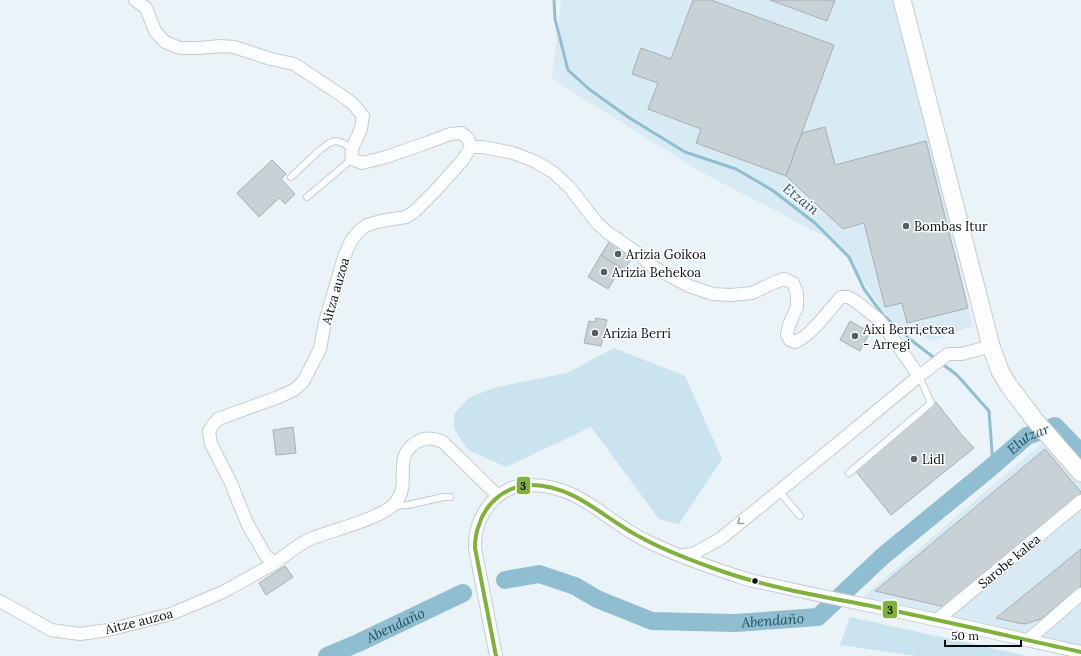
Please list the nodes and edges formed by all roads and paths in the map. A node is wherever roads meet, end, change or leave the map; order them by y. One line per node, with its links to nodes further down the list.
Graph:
1 (135, 0): 4 (street)
2 (902, 0): 7 (street)
3 (471, 147): 4 (street); 8 (street); 18 (street, Aitza auzoa)
4 (352, 154): 5 (lane); 6 (lane)
5 (291, 177)
6 (307, 197)
7 (991, 346): 8 (street); 9 (street)
8 (919, 376): 10 (lane); 11 (street)
9 (1081, 473)
10 (849, 474)
11 (775, 494): 16 (lane); 17 (street, one-way to 17)
12 (498, 496): 15 (street); 17 (street); 24 (street)
13 (450, 497): 15 (lane)
14 (1081, 501): 21 (street, Sarobe kalea)
15 (392, 506): 18 (street)
16 (800, 516)
17 (679, 555): 21 (street)
18 (275, 563): 20 (street, Aitze auzoa)
19 (1081, 594): 22 (street)
20 (0, 601)
21 (937, 620): 22 (street)
22 (1028, 640): 23 (street)
23 (1081, 652)
24 (496, 656)

